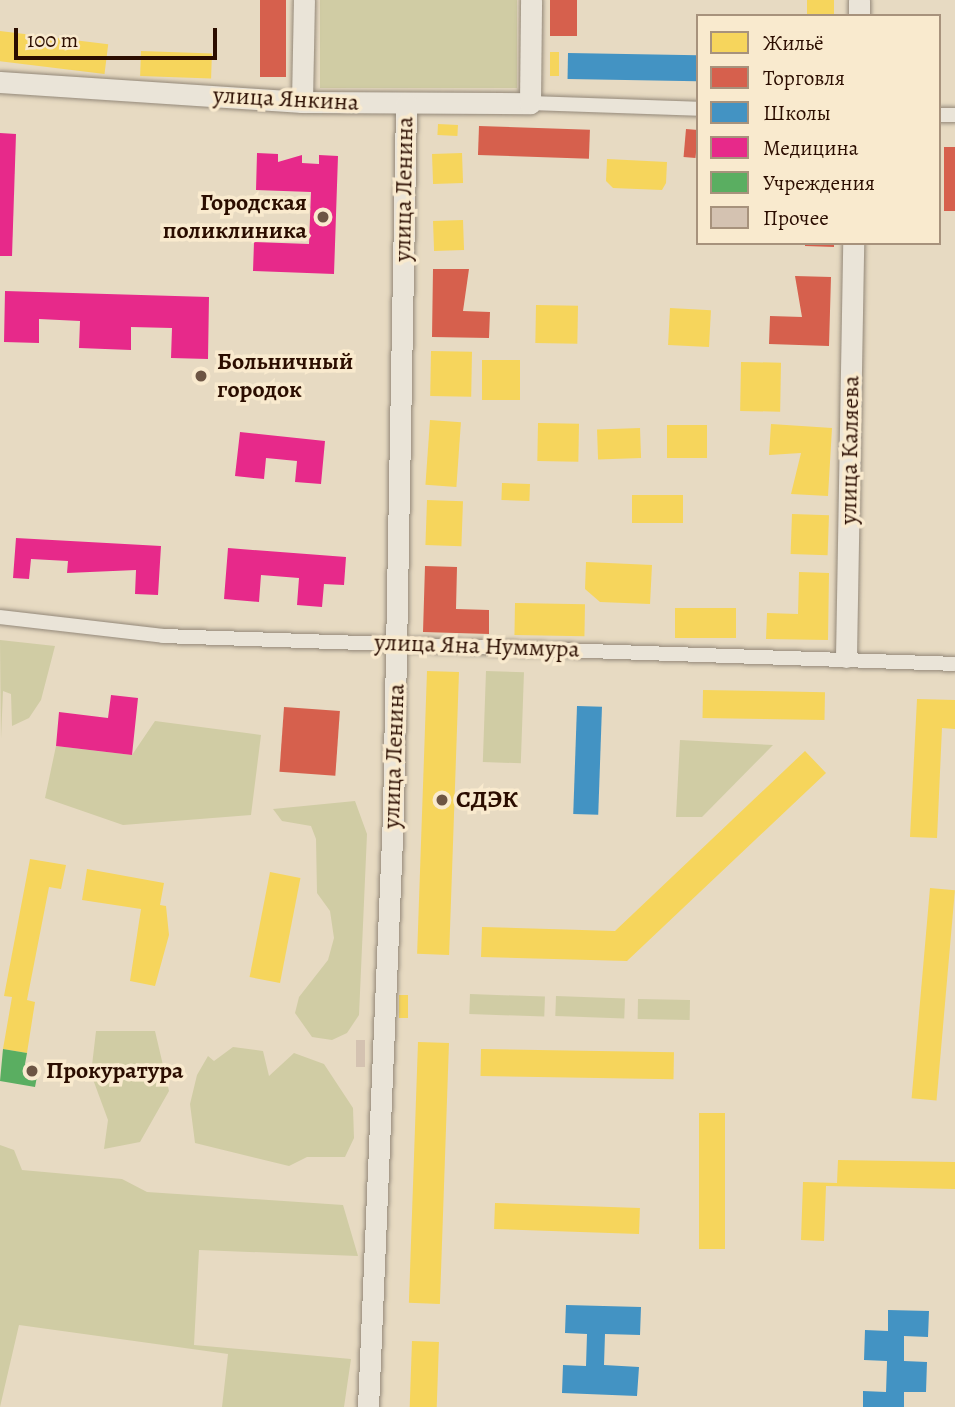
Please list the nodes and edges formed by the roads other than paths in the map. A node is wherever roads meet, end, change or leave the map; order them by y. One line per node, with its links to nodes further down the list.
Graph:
1 (304, 0): 4 (main road)
2 (530, 0): 5 (main road)
3 (0, 82): 4 (main road, улица Янкина)
4 (302, 102): 6 (main road, улица Янкина)
5 (530, 103): 6 (main road, улица Янкина); 7 (street, улица Янкина)
6 (406, 104): 10 (main road, улица Ленина)
7 (696, 109)
8 (853, 245): 11 (main road, улица Каляева)
9 (0, 617): 10 (street, улица Яна Нуммура)
10 (397, 644): 11 (street, улица Яна Нуммура); 13 (main road, улица Ленина)
11 (846, 657): 12 (street, улица Яна Нуммура)
12 (955, 664)
13 (368, 1407)

